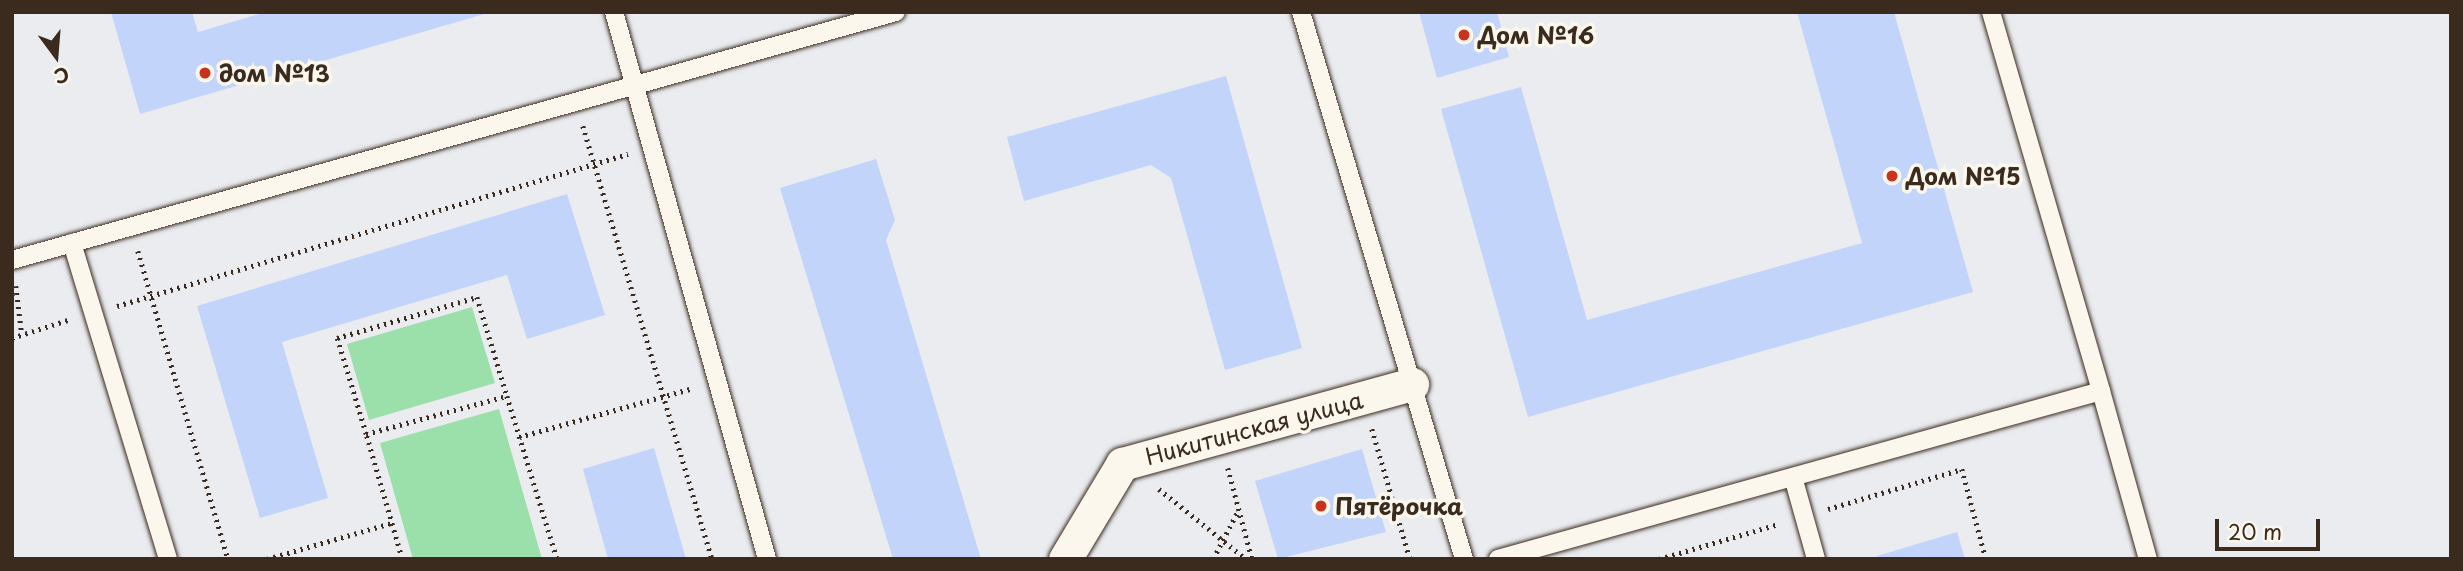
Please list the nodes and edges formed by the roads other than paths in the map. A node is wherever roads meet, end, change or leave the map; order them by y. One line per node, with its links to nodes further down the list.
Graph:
1 (614, 12): 5 (lane)
2 (896, 12): 5 (lane)
3 (1301, 12): 8 (lane)
4 (1991, 12): 9 (lane)
5 (634, 85): 6 (lane); 12 (lane)
6 (72, 243): 7 (lane); 11 (lane)
7 (13, 260)
8 (1412, 384): 13 (street, Никитинская улица); 14 (lane)
9 (2101, 391): 10 (lane); 17 (lane)
10 (1793, 477): 15 (lane); 16 (lane)
11 (168, 559)
12 (767, 559)
13 (1065, 559)
14 (1464, 559)
15 (1498, 559)
16 (1816, 559)
17 (2148, 559)

